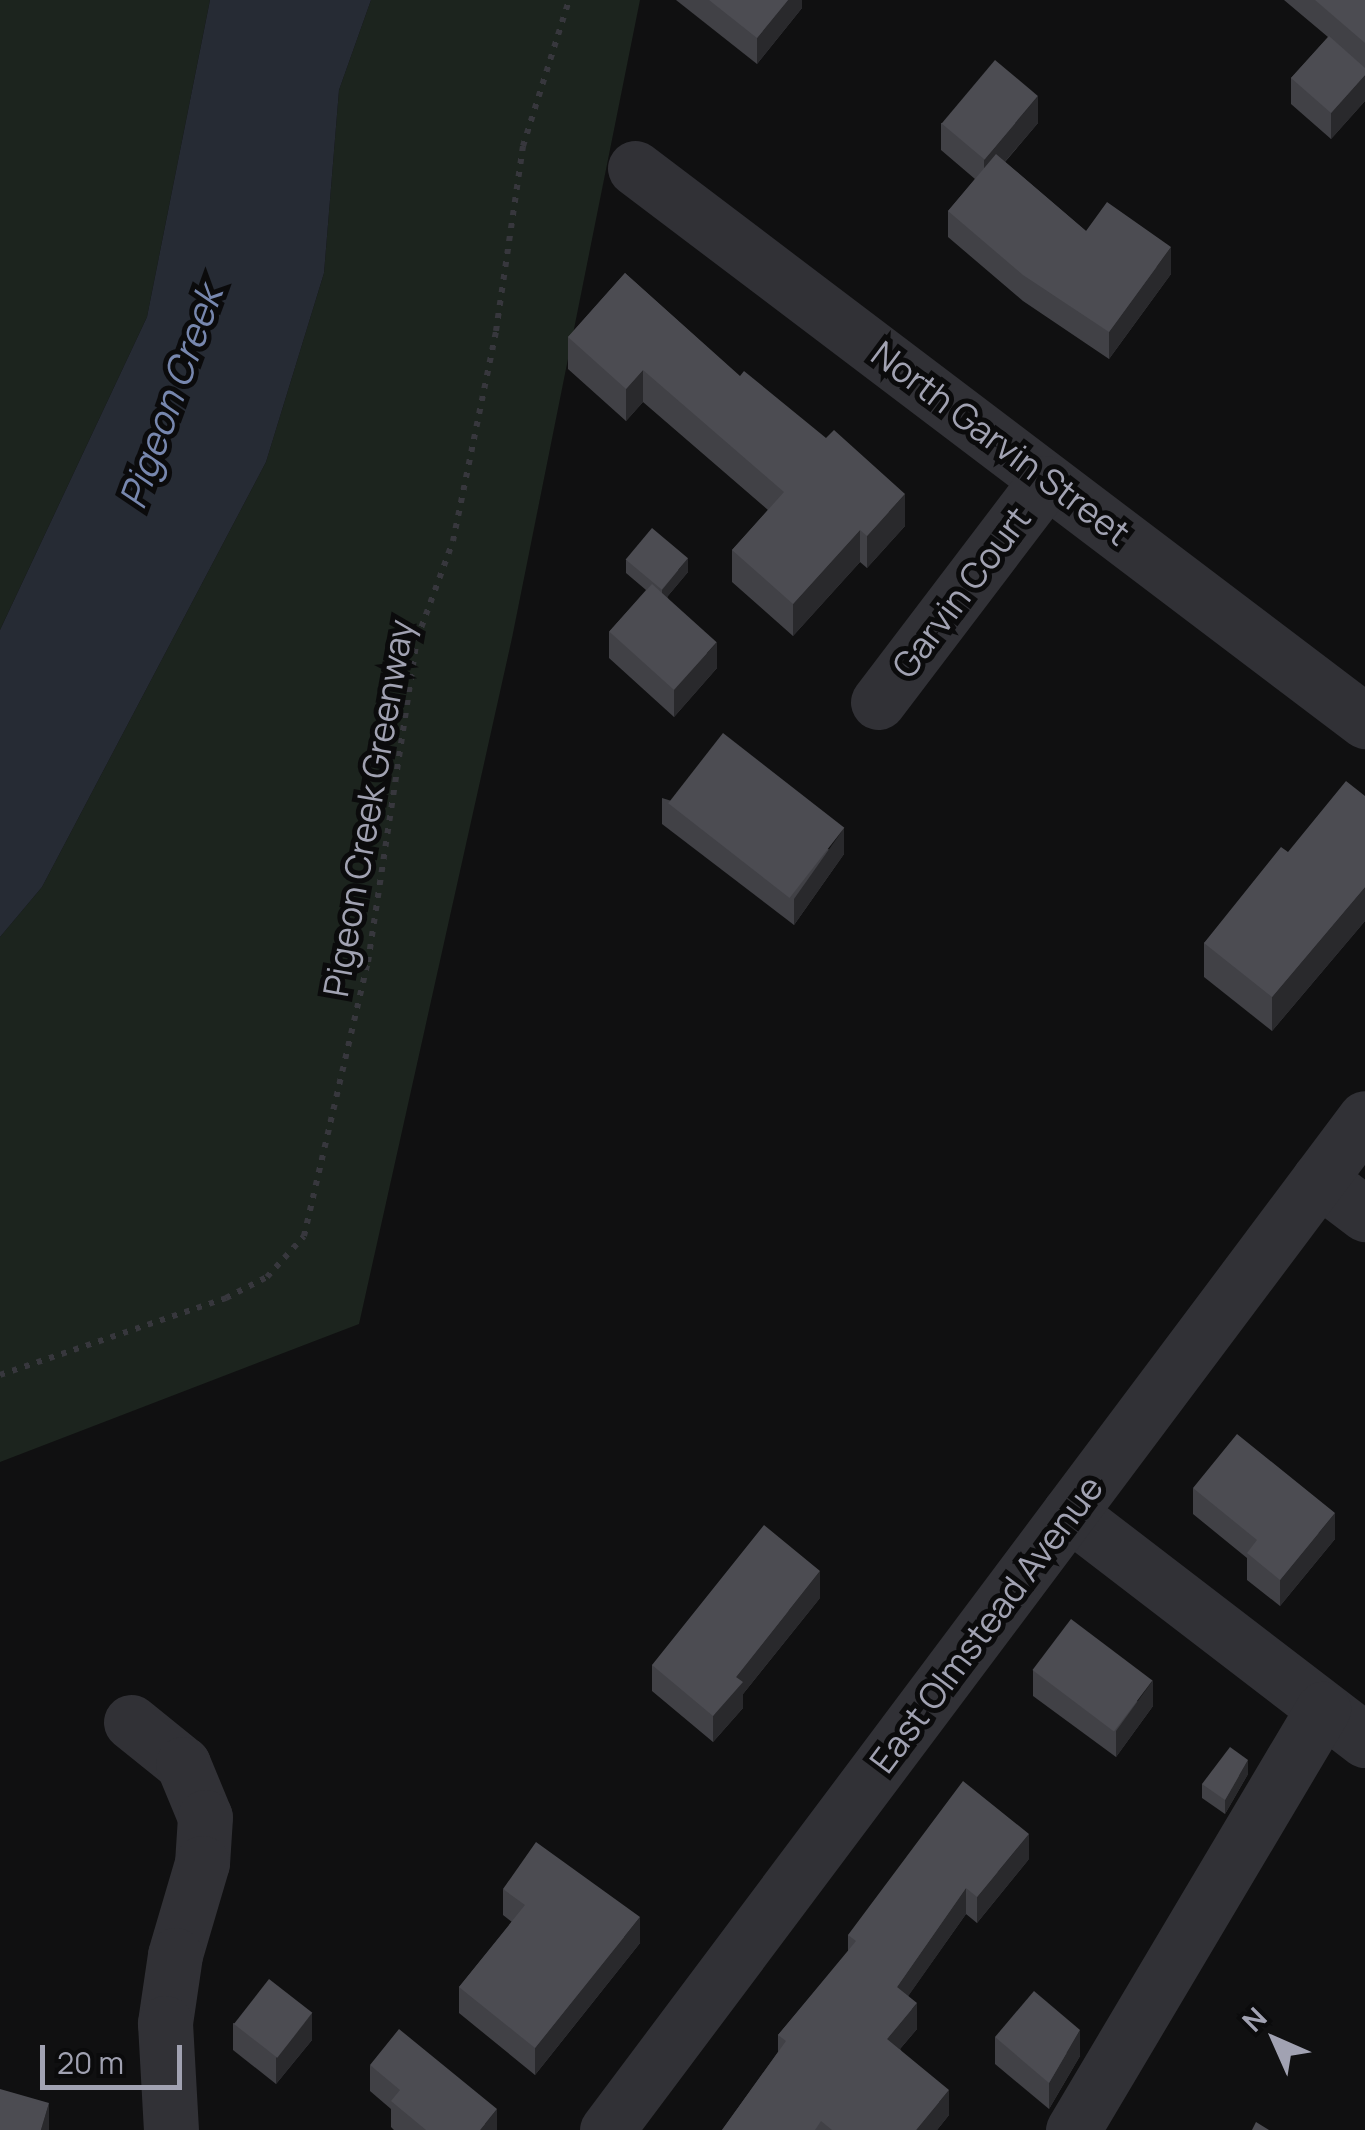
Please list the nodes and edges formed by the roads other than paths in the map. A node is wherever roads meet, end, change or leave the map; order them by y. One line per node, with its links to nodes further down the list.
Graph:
1 (635, 168): 2 (street, North Garvin Street)
2 (1044, 483): 3 (street, Garvin Court); 4 (street, North Garvin Street)
3 (878, 702)
4 (1365, 721)
5 (1365, 1118): 6 (street, East Olmstead Avenue)
6 (1319, 1180): 7 (street); 8 (street, East Olmstead Avenue)
7 (1365, 1214)
8 (1069, 1513): 10 (street); 12 (street, East Olmstead Avenue)
9 (130, 1722): 11 (street)
10 (1344, 1725): 13 (street)
11 (170, 2130)
12 (607, 2130)
13 (1073, 2130)

